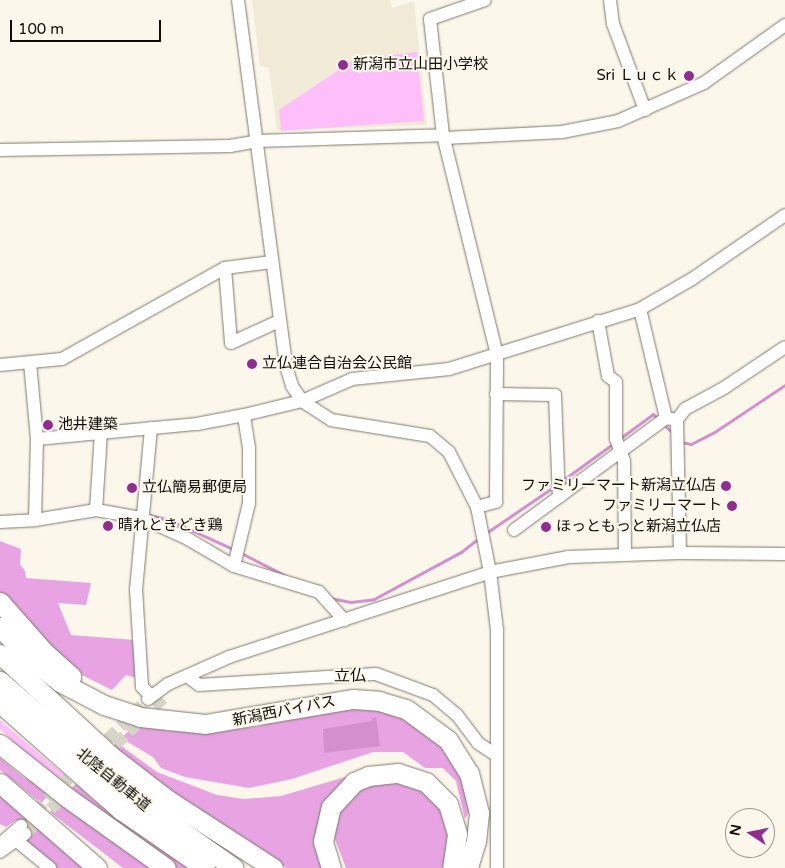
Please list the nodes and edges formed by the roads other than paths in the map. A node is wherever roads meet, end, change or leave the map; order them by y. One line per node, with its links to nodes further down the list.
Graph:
1 (238, 0): 7 (street)
2 (485, 0): 6 (street)
3 (610, 0): 5 (street)
4 (782, 30): 5 (street)
5 (644, 110): 6 (street)
6 (444, 136): 7 (street); 16 (street)
7 (258, 141): 8 (street); 10 (street)
8 (0, 150)
9 (785, 215): 12 (street)
10 (272, 262): 11 (street); 13 (street)
11 (225, 268): 13 (street); 17 (street)
12 (640, 309): 14 (street); 22 (street)
13 (279, 321): 20 (street)
14 (598, 321): 16 (street); 26 (street)
15 (785, 347): 22 (street)
16 (497, 355): 19 (street); 20 (street)
17 (30, 362): 18 (street); 25 (street)
18 (0, 365)
19 (496, 394): 27 (street); 28 (street)
20 (302, 401): 21 (street); 28 (street)
21 (244, 415): 23 (street); 37 (street)
22 (672, 419): 26 (street); 34 (street)
23 (152, 428): 24 (street); 30 (street)
24 (101, 433): 25 (street); 29 (street)
25 (37, 439): 31 (street)
26 (619, 453): 27 (street); 36 (street)
27 (559, 497): 33 (street)
28 (477, 507): 38 (street)
29 (96, 510): 30 (street); 31 (street)
30 (142, 518): 37 (street); 43 (street)
31 (35, 520): 32 (street)
32 (0, 522)
33 (514, 530)
34 (680, 553): 35 (street); 36 (street)
35 (785, 554)
36 (626, 555): 38 (street)
37 (234, 566): 40 (street)
38 (490, 572): 40 (street); 48 (street)
39 (0, 602): 46 (highway)
40 (344, 620): 43 (street)
41 (0, 626): 46 (highway, 新潟西バイパス)
42 (0, 654): 59 (highway)
43 (187, 676): 48 (street)
44 (0, 681): 58 (highway, 北陸自動車道)
45 (0, 703): 57 (highway, 北陸自動車道)
46 (159, 720): 62 (highway, 新潟西バイパス)
47 (0, 744): 56 (highway)
48 (497, 756): 63 (street)
49 (0, 783): 50 (highway)
50 (16, 796): 54 (highway); 55 (highway)
51 (12, 835): 52 (street); 53 (street)
52 (0, 852)
53 (50, 868)
54 (98, 868)
55 (112, 868)
56 (166, 868)
57 (205, 868)
58 (234, 868)
59 (272, 868)
60 (331, 868): 61 (highway)
61 (452, 868)
62 (468, 868)
63 (497, 868)

